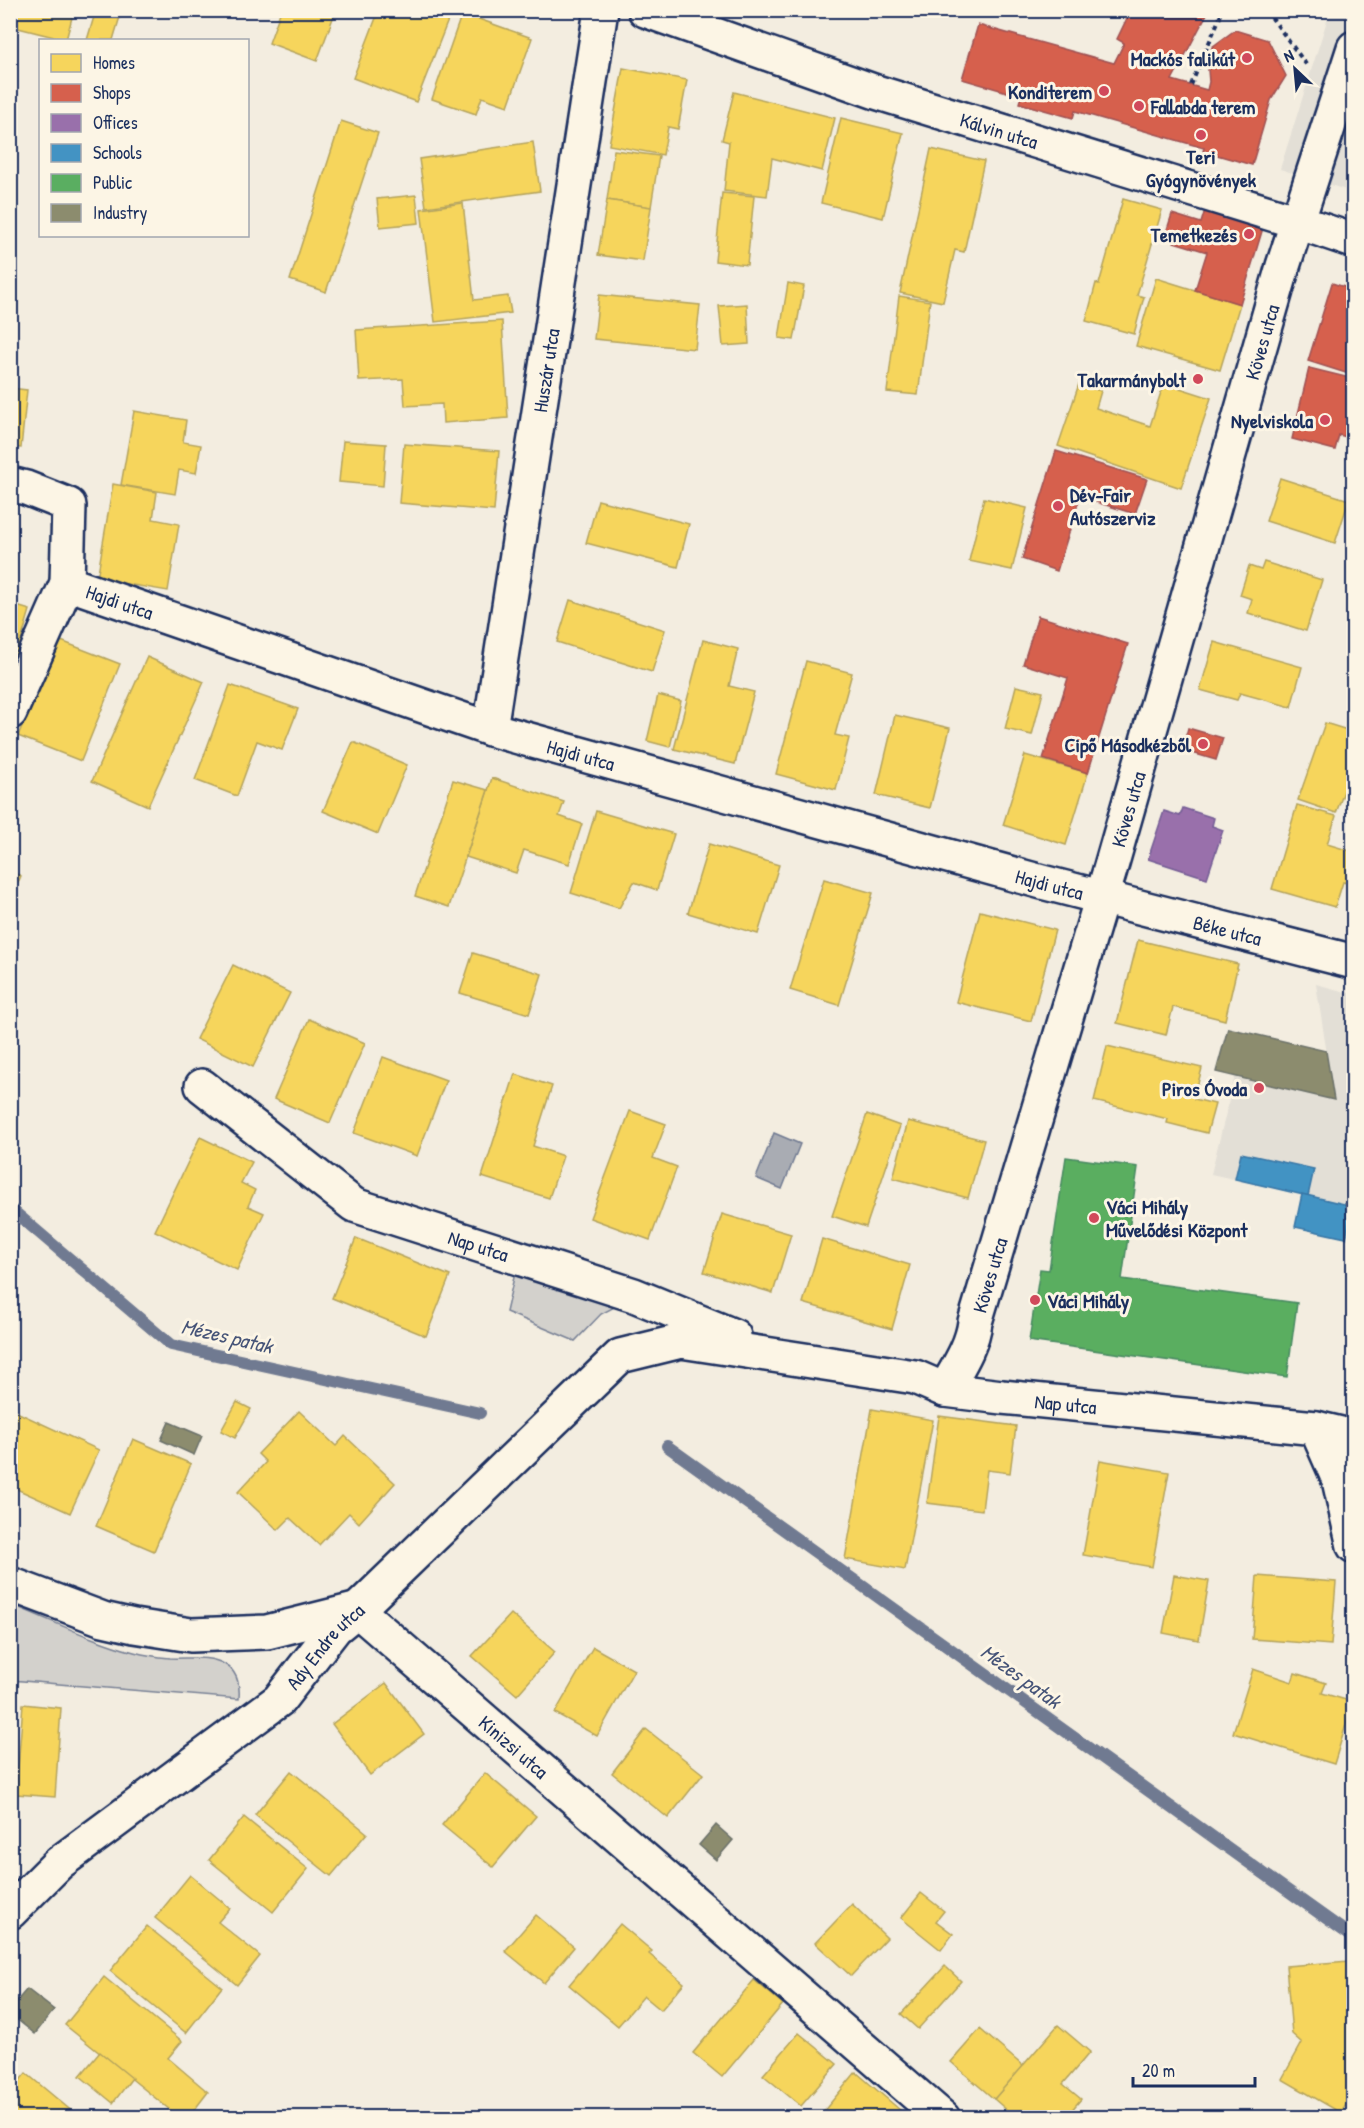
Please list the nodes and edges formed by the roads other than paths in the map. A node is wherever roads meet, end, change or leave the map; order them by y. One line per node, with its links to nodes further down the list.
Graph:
1 (601, 10): 9 (street, Huszár utca)
2 (648, 11): 4 (street, Kálvin utca)
3 (1353, 48): 4 (street, Köves utca)
4 (1298, 222): 5 (street, Kálvin utca); 10 (street, Köves utca)
5 (1353, 242)
6 (10, 484): 7 (street, Hajdi utca)
7 (67, 584): 8 (street, Hajdi utca); 9 (street, Hajdi utca)
8 (10, 712)
9 (490, 729): 10 (street, Hajdi utca)
10 (1101, 897): 11 (street, Béke utca); 15 (street, Köves utca)
11 (1353, 962)
12 (202, 1086): 14 (street, Nap utca)
13 (620, 1356): 14 (street, Nap utca); 20 (street, Ady Endre utca)
14 (783, 1356): 15 (street, Nap utca)
15 (945, 1390): 16 (street, Nap utca)
16 (1316, 1428): 17 (street, Nap utca); 18 (street)
17 (1353, 1437)
18 (1353, 1546)
19 (10, 1584): 20 (street)
20 (357, 1610): 21 (street, Ady Endre utca); 22 (street, Kinizsi utca)
21 (10, 1912)
22 (943, 2118)

